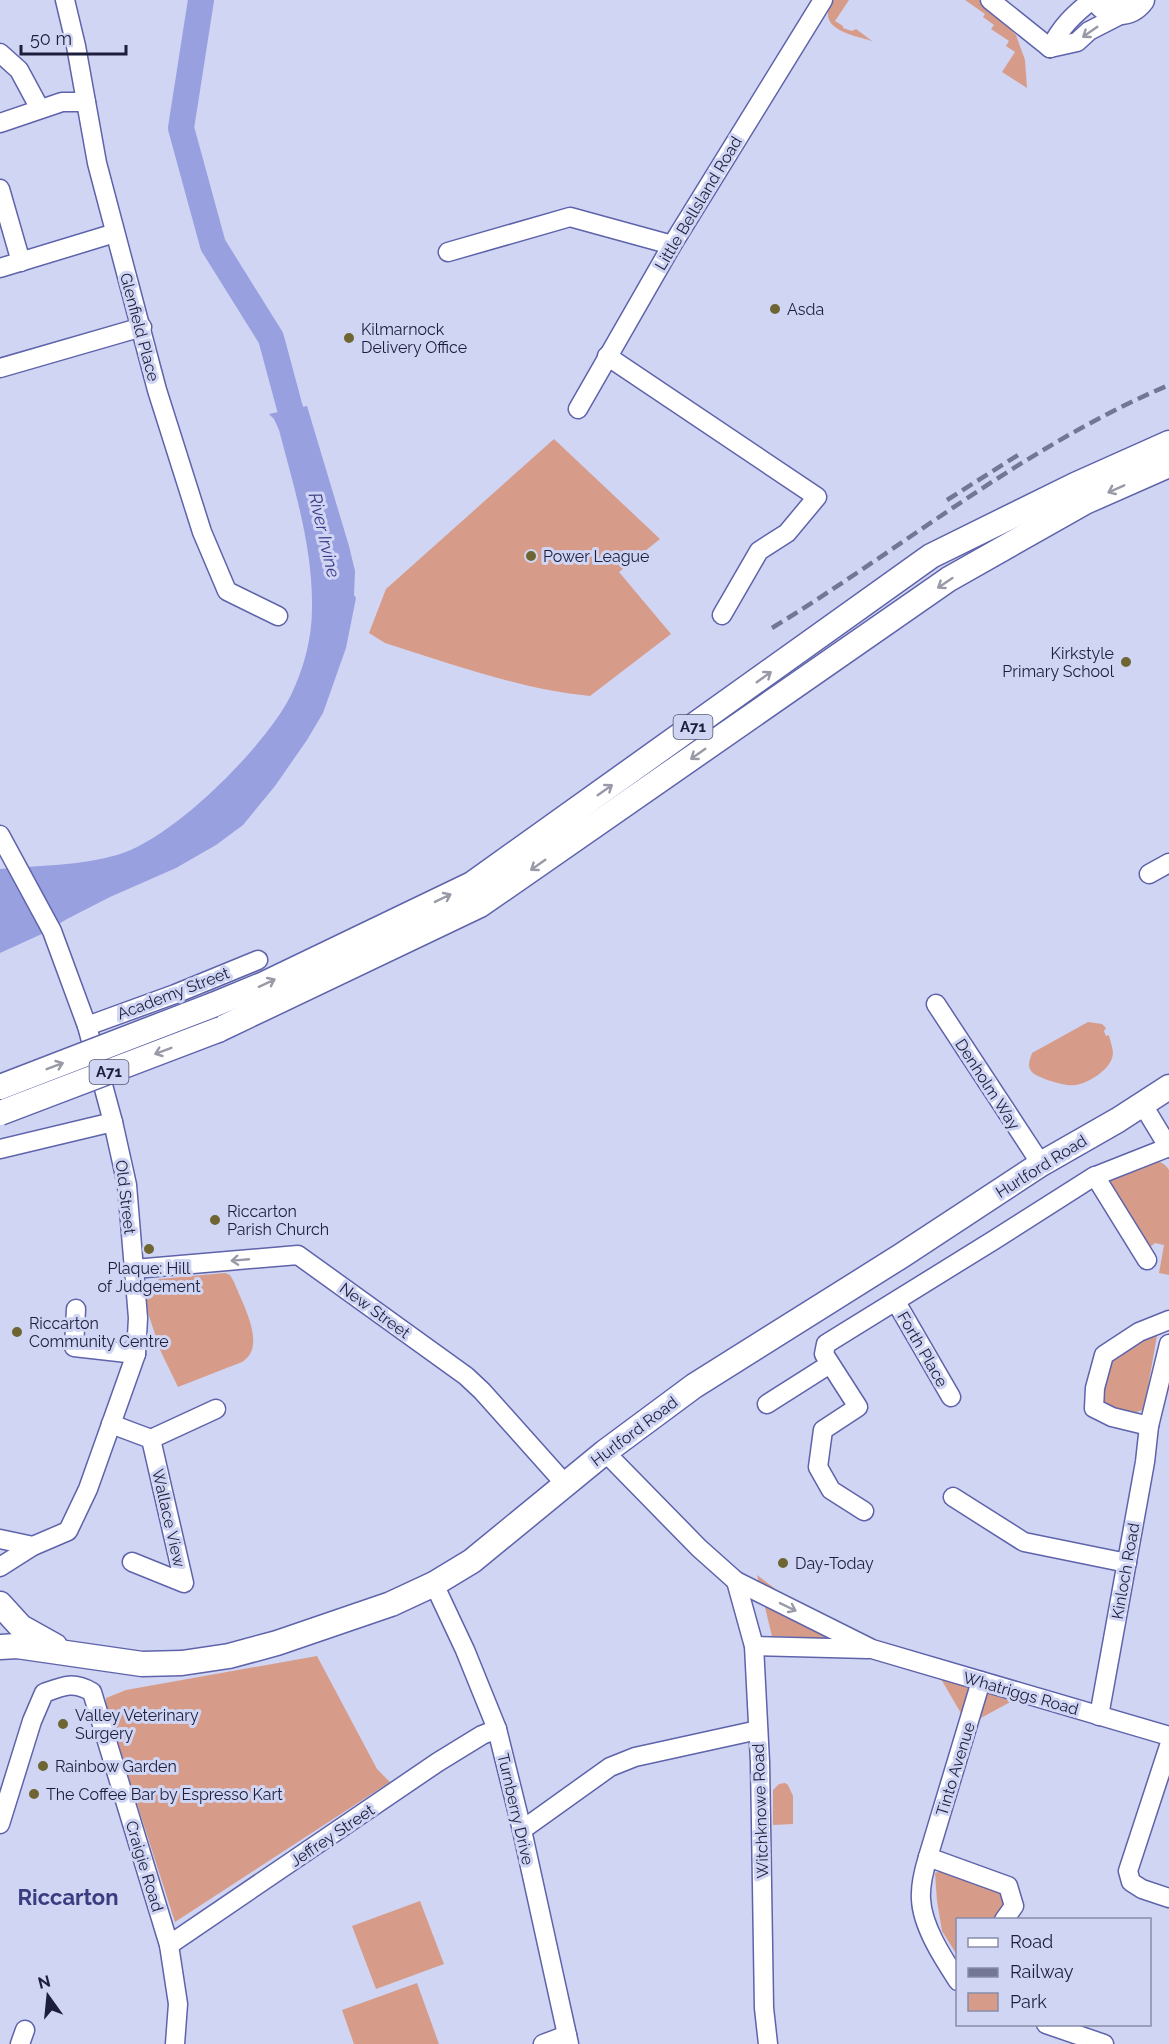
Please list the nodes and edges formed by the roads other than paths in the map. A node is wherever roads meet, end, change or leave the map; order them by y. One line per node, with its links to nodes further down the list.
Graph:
1 (65, 0): 9 (street, Glenfield Place)
2 (823, 0): 14 (street, Little Bellsland Road)
3 (990, 0): 7 (street)
4 (1092, 0): 7 (street)
5 (1097, 0): 6 (main road)
6 (1139, 4): 7 (street, one-way to 7)
7 (1050, 48)
8 (0, 53): 10 (street)
9 (86, 102): 10 (street); 13 (street, Glenfield Place)
10 (40, 109): 11 (street)
11 (0, 123)
12 (0, 189): 16 (street)
13 (115, 232): 16 (street); 18 (street, Glenfield Place)
14 (672, 245): 15 (street); 19 (street, Little Bellsland Road)
15 (448, 252)
16 (21, 262): 17 (street)
17 (0, 268)
18 (142, 327): 20 (street); 25 (street, Glenfield Place)
19 (607, 356): 21 (street, Little Bellsland Road); 24 (street)
20 (0, 368)
21 (578, 409)
22 (1169, 442): 32 (main road, A71, one-way to 22, bridge)
23 (1169, 465): 35 (main road, A71, one-way to 35, bridge)
24 (722, 615)
25 (278, 616)
26 (0, 835): 31 (street, Old Street)
27 (1169, 863): 28 (street)
28 (1149, 874)
29 (258, 960): 31 (street, Academy Street)
30 (936, 1004): 39 (street, Denholm Way)
31 (87, 1026): 36 (street, Old Street)
32 (0, 1087)
33 (1169, 1087): 34 (main road, Hurlford Road)
34 (1143, 1105): 37 (street); 39 (main road, Hurlford Road)
35 (0, 1113)
36 (113, 1122): 38 (street); 42 (street, Old Street)
37 (1169, 1148): 40 (street)
38 (0, 1149)
39 (1041, 1164): 55 (main road, Hurlford Road)
40 (1095, 1176): 41 (street); 43 (street)
41 (1147, 1260)
42 (134, 1269): 47 (street, Old Street); 56 (street, New Street, one-way to 42)
43 (896, 1302): 48 (street); 49 (street, Forth Place)
44 (76, 1309): 47 (street)
45 (1169, 1320): 53 (street)
46 (1169, 1344): 53 (street, Kinloch Road)
47 (136, 1354): 52 (street, Old Street)
48 (830, 1364): 50 (street); 58 (street)
49 (951, 1397)
50 (767, 1404)
51 (216, 1409): 54 (street)
52 (111, 1424): 54 (street); 60 (street, Old Street)
53 (1149, 1426): 62 (street, Kinloch Road)
54 (151, 1439): 61 (street, Wallace View)
55 (605, 1452): 56 (main road, Hurlford Road); 64 (street)
56 (566, 1485): 65 (main road, Hurlford Road)
57 (953, 1497): 62 (street)
58 (864, 1511)
59 (0, 1539): 60 (street)
60 (33, 1546): 63 (street, Old Street)
61 (132, 1562)
62 (1127, 1563): 72 (street, Kinloch Road)
63 (0, 1567)
64 (736, 1581): 67 (street, Witchknowe Road); 69 (street, Whatriggs Road, one-way to 69)
65 (434, 1584): 70 (main road, Hurlford Road); 73 (street, Turnberry Drive)
66 (0, 1604): 70 (main road, Hurlford Road)
67 (754, 1646): 69 (street, Whatriggs Road); 74 (street, Witchknowe Road)
68 (0, 1647): 70 (main road, Hurlford Road)
69 (872, 1649): 71 (street, Whatriggs Road)
70 (64, 1651)
71 (981, 1681): 72 (street, Whatriggs Road); 79 (street, Tinto Avenue)
72 (1099, 1716): 75 (street, Whatriggs Road)
73 (497, 1729): 78 (street, Turnberry Drive); 82 (street, Jeffrey Street)
74 (758, 1730): 78 (street); 88 (street, Witchknowe Road)
75 (1169, 1736)
76 (1169, 1746): 80 (street)
77 (0, 1824): 82 (street, Craigie Road)
78 (522, 1830): 85 (street, Turnberry Drive)
79 (928, 1857): 81 (street); 83 (street, Tinto Avenue)
80 (1169, 1898)
81 (1005, 1918)
82 (169, 1945): 86 (street, Craigie Road)
83 (956, 1978)
84 (1049, 2032): 89 (street)
85 (568, 2039): 87 (street)
86 (175, 2044)
87 (543, 2044)
88 (768, 2044)
89 (1104, 2044)

